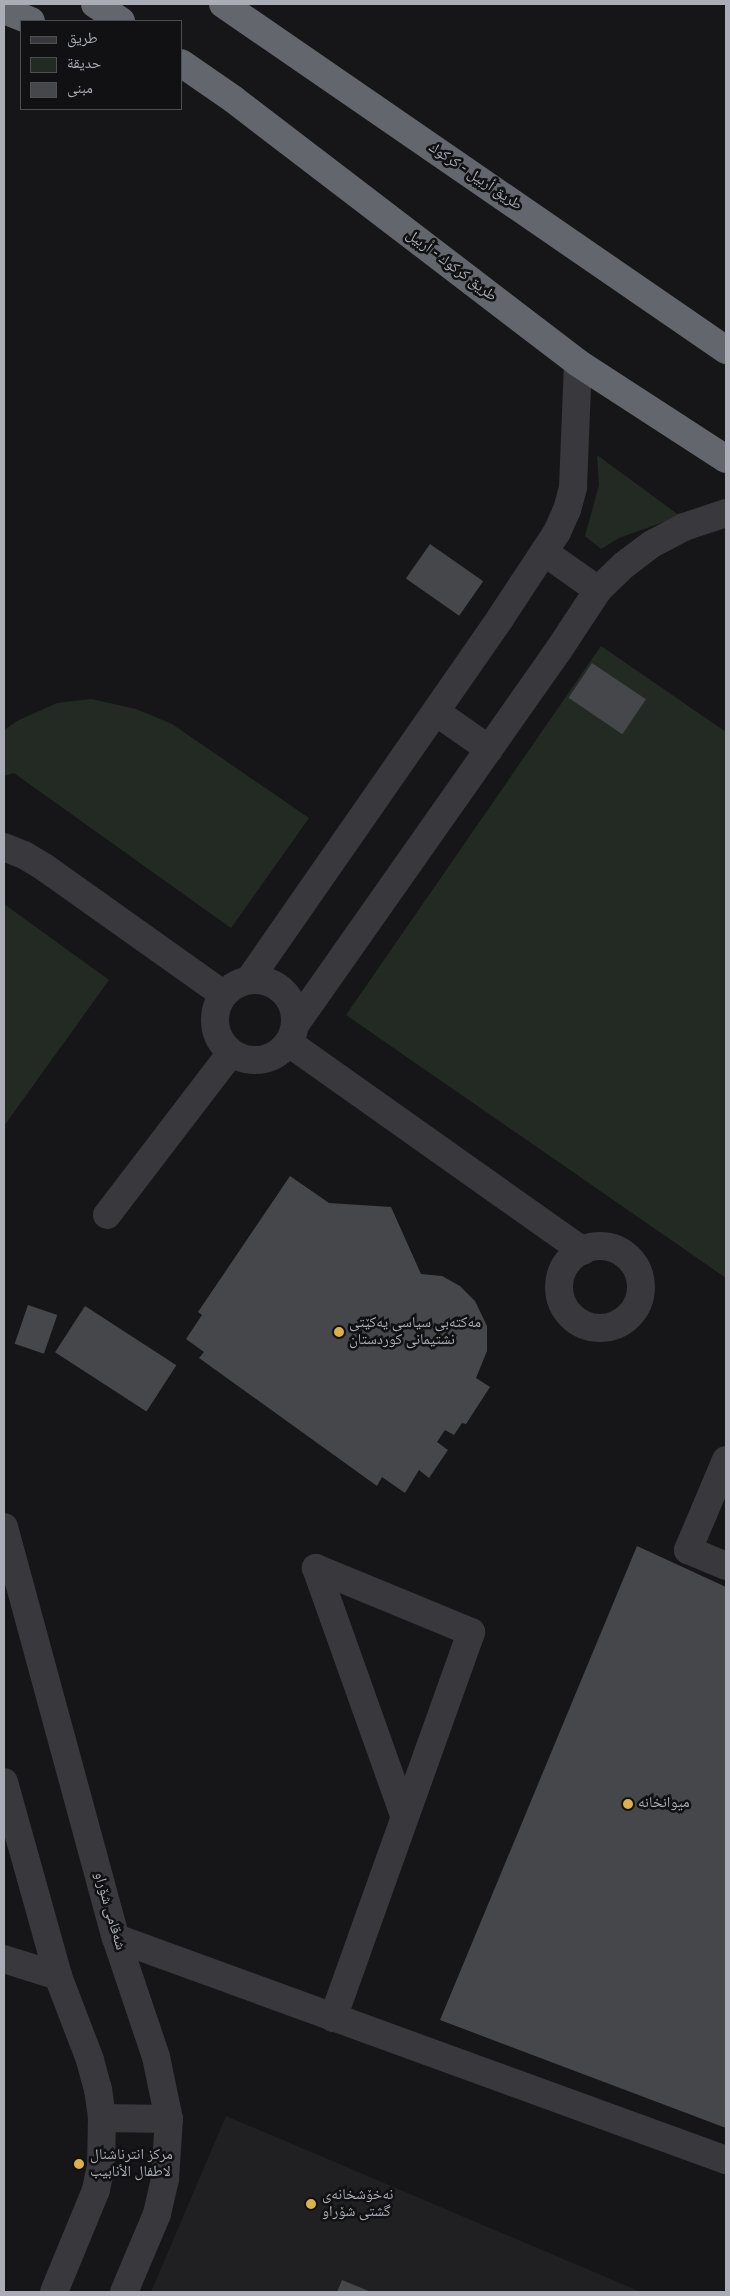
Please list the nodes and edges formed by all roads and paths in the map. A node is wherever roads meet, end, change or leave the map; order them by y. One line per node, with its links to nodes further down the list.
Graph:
1 (96, 4): 5 (highway)
2 (223, 4): 9 (highway, طريق أربيل - كركوك)
3 (4, 10): 4 (highway)
4 (29, 20)
5 (120, 20)
6 (182, 64): 8 (highway, طريق كركوك - أربيل)
7 (182, 79): 8 (highway)
8 (233, 99): 10 (highway, طريق كركوك - أربيل)
9 (726, 350)
10 (578, 363): 11 (highway, طريق كركوك - أربيل); 13 (street)
11 (726, 460)
12 (726, 513): 14 (street)
13 (544, 552): 14 (street); 15 (street)
14 (598, 590): 16 (street)
15 (436, 712): 16 (street); 18 (street)
16 (489, 749): 20 (street)
17 (4, 847): 19 (street)
18 (249, 980): 19 (street); 20 (street)
19 (223, 994): 21 (street)
20 (292, 1034): 21 (street); 23 (street)
21 (231, 1053): 22 (street)
22 (107, 1215)
23 (583, 1251)
24 (726, 1460): 26 (street)
25 (4, 1527): 29 (street, شەقامی شۆراو)
26 (726, 1566)
27 (4, 1782): 31 (street)
28 (404, 1815): 28 (street); 32 (street)
29 (116, 1938): 32 (street); 34 (street, شەقامی شۆراو)
30 (4, 1958): 31 (street)
31 (58, 1976): 33 (street)
32 (333, 2018): 35 (street)
33 (102, 2118): 34 (street); 36 (street)
34 (169, 2120): 37 (street, شەقامی شۆراو)
35 (726, 2160)
36 (54, 2292)
37 (124, 2292)

